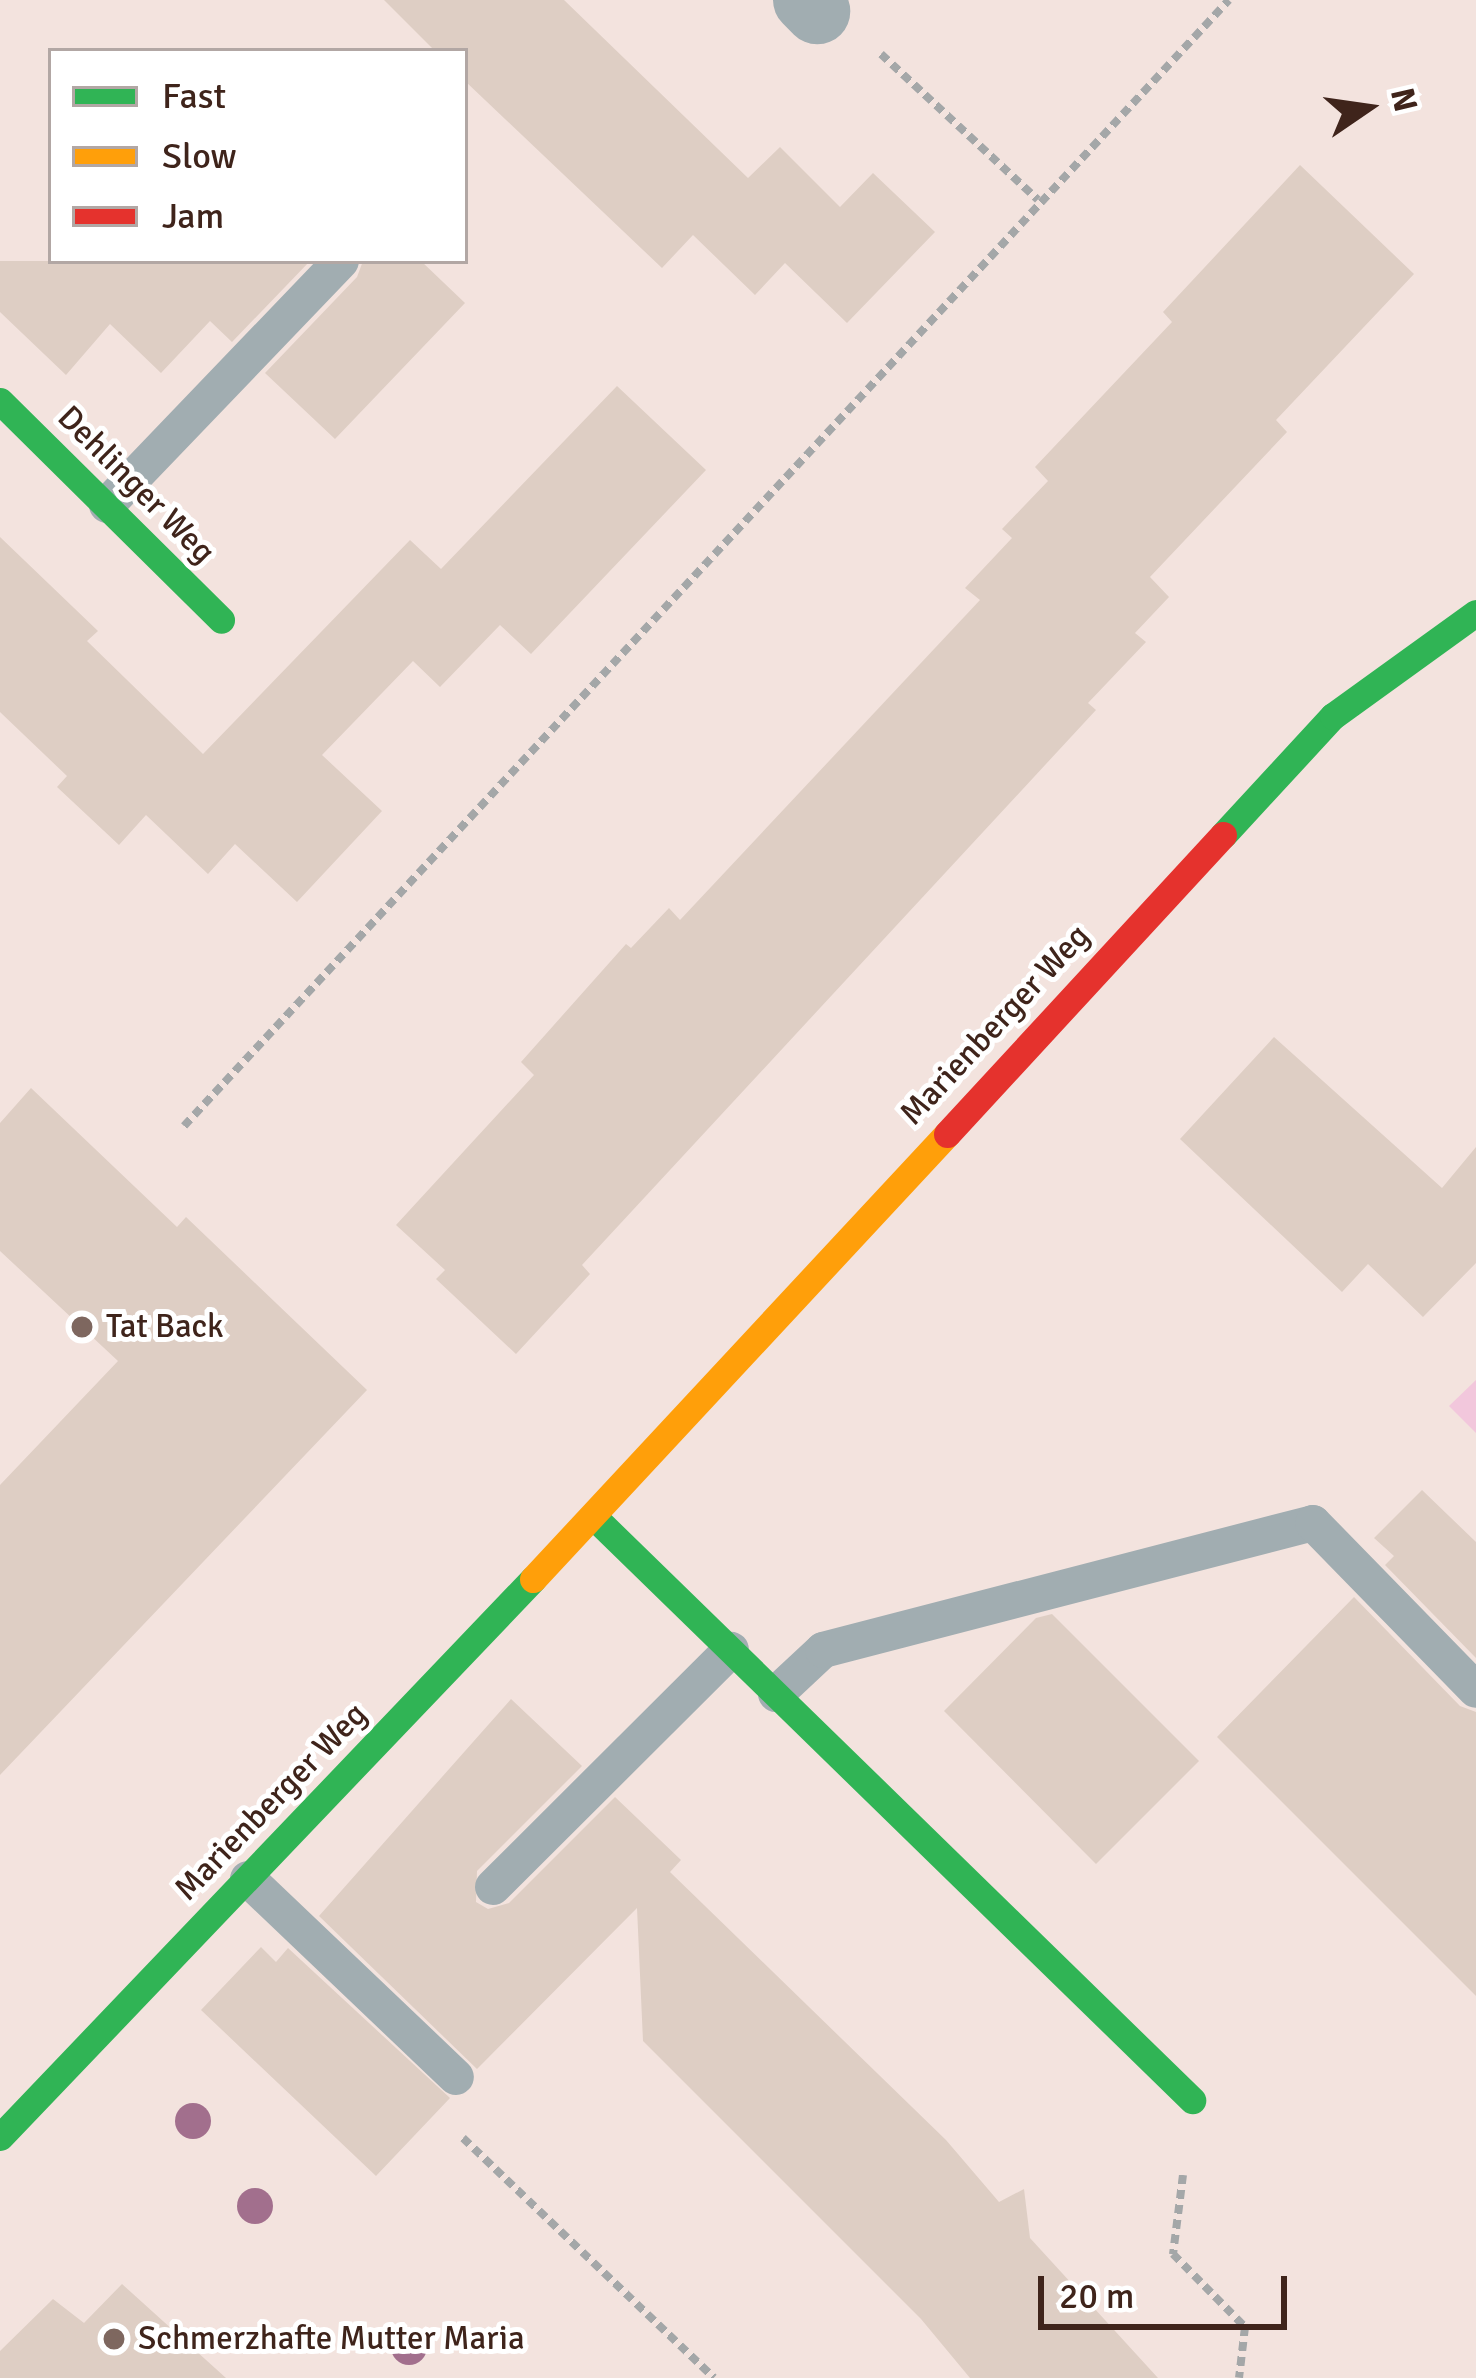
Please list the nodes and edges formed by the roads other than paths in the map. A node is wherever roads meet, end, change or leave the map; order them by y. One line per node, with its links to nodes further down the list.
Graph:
1 (338, 264): 3 (lane)
2 (0, 401): 3 (street, Dehlinger Weg)
3 (107, 505): 5 (street, Dehlinger Weg)
4 (1476, 613): 6 (street, Marienberger Weg)
5 (221, 620)
6 (593, 1516): 7 (street); 10 (street, Marienberger Weg)
7 (731, 1650): 9 (street); 11 (lane)
8 (1476, 1690): 9 (lane)
9 (776, 1694): 13 (street)
10 (248, 1879): 12 (lane); 14 (street, Marienberger Weg)
11 (493, 1887)
12 (456, 2077)
13 (1192, 2100)
14 (0, 2138)

